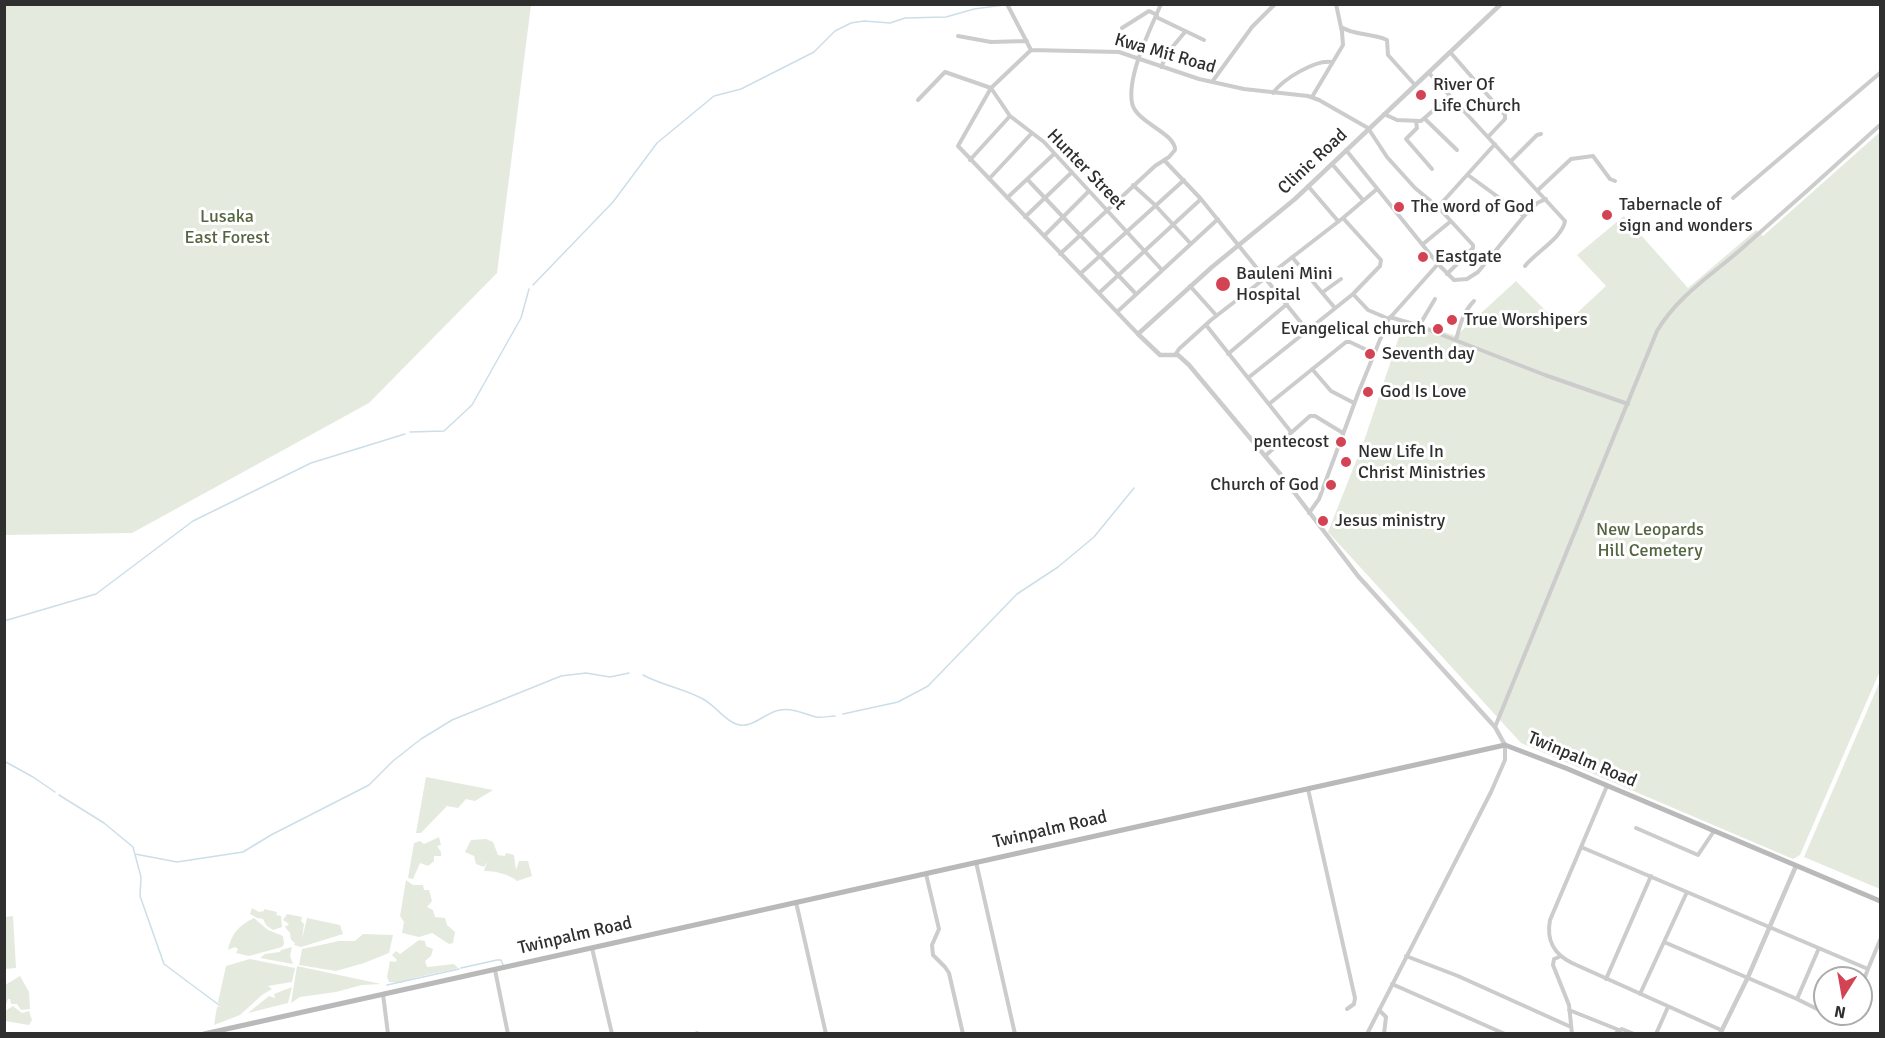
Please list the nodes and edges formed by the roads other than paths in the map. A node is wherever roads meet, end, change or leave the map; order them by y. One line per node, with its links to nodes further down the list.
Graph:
1 (1161, 4): 6 (street)
2 (1275, 4): 20 (street)
3 (1336, 4): 7 (street)
4 (1008, 5): 12 (street)
5 (1499, 5): 14 (street, Clinic Road)
6 (1156, 16): 8 (street); 9 (street); 15 (street)
7 (1341, 27): 16 (street); 21 (street)
8 (1122, 28)
9 (1185, 32): 11 (street); 17 (street)
10 (958, 36): 12 (street)
11 (1204, 40)
12 (1027, 41): 13 (street)
13 (1031, 50): 15 (street, Kwa Mit Road); 22 (street)
14 (1450, 52): 18 (street, Clinic Road); 35 (street)
15 (1139, 58): 17 (street, Kwa Mit Road); 41 (street)
16 (1332, 62): 23 (street); 25 (street)
17 (1161, 67): 20 (street, Kwa Mit Road)
18 (1429, 73): 21 (street, Clinic Road); 24 (street)
19 (1881, 73): 57 (street)
20 (1212, 82): 23 (street, Kwa Mit Road)
21 (1415, 85): 27 (street, Clinic Road)
22 (991, 88): 26 (street); 28 (street, Hunter Street); 40 (street)
23 (1273, 93): 25 (street, Kwa Mit Road)
24 (1450, 96): 29 (street); 35 (street)
25 (1312, 97): 32 (street, Kwa Mit Road)
26 (918, 100)
27 (1384, 114): 30 (street); 32 (street, Clinic Road)
28 (1010, 116): 33 (street, Hunter Street); 40 (street)
29 (1425, 119): 30 (street); 38 (street)
30 (1416, 121): 44 (street)
31 (1881, 125): 115 (street)
32 (1368, 128): 37 (street, Clinic Road); 63 (street)
33 (1032, 134): 39 (street, Hunter Street); 48 (street)
34 (1541, 134): 42 (street)
35 (1488, 137): 36 (street)
36 (1496, 144): 42 (street); 46 (street)
37 (1346, 150): 43 (street, Clinic Road); 53 (street)
38 (1457, 150)
39 (1054, 154): 45 (street, Hunter Street); 47 (street)
40 (970, 160): 48 (street)
41 (1164, 160): 49 (street); 51 (street)
42 (1511, 161): 54 (street)
43 (1332, 164): 52 (street, Clinic Road); 61 (street)
44 (1432, 170)
45 (1072, 172): 55 (street, Hunter Street); 58 (street)
46 (1468, 175): 63 (street); 65 (street)
47 (1027, 179): 56 (street); 58 (street)
48 (989, 180): 56 (street)
49 (1184, 180): 59 (street); 62 (street)
50 (1615, 181): 54 (street)
51 (1133, 185): 62 (street); 64 (street)
52 (1308, 186): 70 (street); 77 (street, Clinic Road)
53 (1377, 189): 61 (street); 78 (street)
54 (1538, 190): 60 (street)
55 (1089, 191): 64 (street, Hunter Street); 67 (street)
56 (1007, 198): 66 (street)
57 (1733, 198)
58 (1045, 199): 66 (street); 67 (street)
59 (1201, 199): 69 (street); 72 (street)
60 (1546, 199): 65 (street); 84 (street)
61 (1363, 201): 68 (street)
62 (1155, 205): 72 (street); 73 (street)
63 (1438, 207): 71 (street)
64 (1107, 211): 73 (street, Hunter Street); 75 (street)
65 (1524, 216): 88 (street)
66 (1025, 217): 74 (street)
67 (1063, 218): 74 (street); 75 (street)
68 (1343, 218): 70 (street); 95 (street)
69 (1218, 219): 76 (street); 77 (street)
70 (1338, 221): 82 (street)
71 (1451, 221): 78 (street); 88 (street)
72 (1173, 224): 76 (street); 79 (street)
73 (1127, 232): 79 (street, Hunter Street); 81 (street)
74 (1044, 236): 80 (street)
75 (1080, 236): 80 (street); 81 (street)
76 (1191, 244): 85 (street)
77 (1239, 244): 89 (street); 91 (street, Clinic Road)
78 (1423, 244): 83 (street)
79 (1145, 251): 85 (street, Hunter Street); 87 (street)
80 (1060, 254): 86 (street)
81 (1101, 255): 86 (street); 87 (street)
82 (1292, 256): 89 (street); 92 (street)
83 (1438, 264): 88 (street); 102 (street)
84 (1525, 266)
85 (1162, 270): 94 (street)
86 (1080, 274): 93 (street)
87 (1119, 274): 93 (street); 94 (street)
88 (1447, 274)
89 (1264, 279): 98 (street); 101 (street)
90 (1341, 279): 92 (street)
91 (1190, 286): 101 (street); 106 (street, Clinic Road)
92 (1323, 292): 99 (street)
93 (1099, 293): 100 (street)
94 (1136, 294): 100 (street)
95 (1353, 294): 99 (street); 102 (street)
96 (1435, 299): 104 (street)
97 (1474, 301): 107 (street)
98 (1287, 304): 105 (street); 109 (street)
99 (1335, 308): 105 (street)
100 (1117, 312): 106 (street)
101 (1216, 315): 103 (street)
102 (1389, 318): 104 (street); 110 (street)
103 (1206, 325): 108 (street); 109 (street)
104 (1419, 326): 107 (street)
105 (1307, 330): 112 (street)
106 (1138, 334): 108 (street)
107 (1456, 340): 115 (street)
108 (1175, 354): 118 (street)
109 (1228, 354): 112 (street)
110 (1375, 354): 111 (street); 113 (street)
111 (1312, 369): 113 (street); 114 (street)
112 (1248, 378): 114 (street)
113 (1354, 403): 117 (street)
114 (1269, 404): 116 (street)
115 (1628, 404): 120 (street)
116 (1291, 432): 117 (street); 118 (street)
117 (1343, 433): 119 (street)
118 (1265, 456): 119 (street)
119 (1309, 514): 120 (street)
120 (1495, 727): 121 (street)
121 (1505, 745): 122 (main road, Twinpalm Road); 123 (main road, Twinpalm Road); 139 (street)
122 (1607, 786): 125 (main road, Twinpalm Road); 126 (street)
123 (1308, 788): 127 (main road, Twinpalm Road); 152 (street)
124 (1635, 828): 125 (street)
125 (1714, 831): 128 (main road, Twinpalm Road)
126 (1581, 847): 130 (street); 140 (street)
127 (976, 862): 129 (main road, Twinpalm Road); 164 (street)
128 (1796, 866): 132 (main road, Twinpalm Road); 134 (street)
129 (926, 873): 133 (main road, Twinpalm Road); 163 (street)
130 (1651, 876): 131 (street); 145 (street)
131 (1687, 892): 134 (street); 136 (street)
132 (1881, 901)
133 (796, 902): 137 (main road, Twinpalm Road); 162 (street)
134 (1770, 927): 138 (street); 144 (street)
135 (1881, 940): 142 (street)
136 (1664, 942): 144 (street); 148 (street)
137 (592, 947): 143 (main road, Twinpalm Road); 161 (street)
138 (1819, 948): 141 (street); 149 (street)
139 (1406, 956): 146 (street); 155 (street)
140 (1560, 957): 145 (street); 154 (street)
141 (1861, 966)
142 (1869, 966)
143 (495, 970): 147 (main road, Twinpalm Road); 160 (street)
144 (1748, 977): 149 (street); 157 (street)
145 (1606, 979): 148 (street)
146 (1392, 984): 153 (street); 167 (street)
147 (382, 993): 158 (main road, Twinpalm Road); 159 (street)
148 (1641, 994): 150 (street)
149 (1797, 999): 151 (street)
150 (1668, 1007): 157 (street); 170 (street)
151 (1813, 1007)
152 (1347, 1009)
153 (1379, 1010): 165 (street); 166 (street)
154 (1569, 1010): 155 (street); 156 (street)
155 (1571, 1027): 168 (street)
156 (1617, 1032): 169 (street)
157 (1720, 1032)
158 (204, 1034)
159 (388, 1034)
160 (508, 1034)
161 (612, 1034)
162 (826, 1034)
163 (963, 1034)
164 (1015, 1034)
165 (1367, 1034)
166 (1384, 1034)
167 (1505, 1034)
168 (1572, 1034)
169 (1634, 1034)
170 (1656, 1034)

